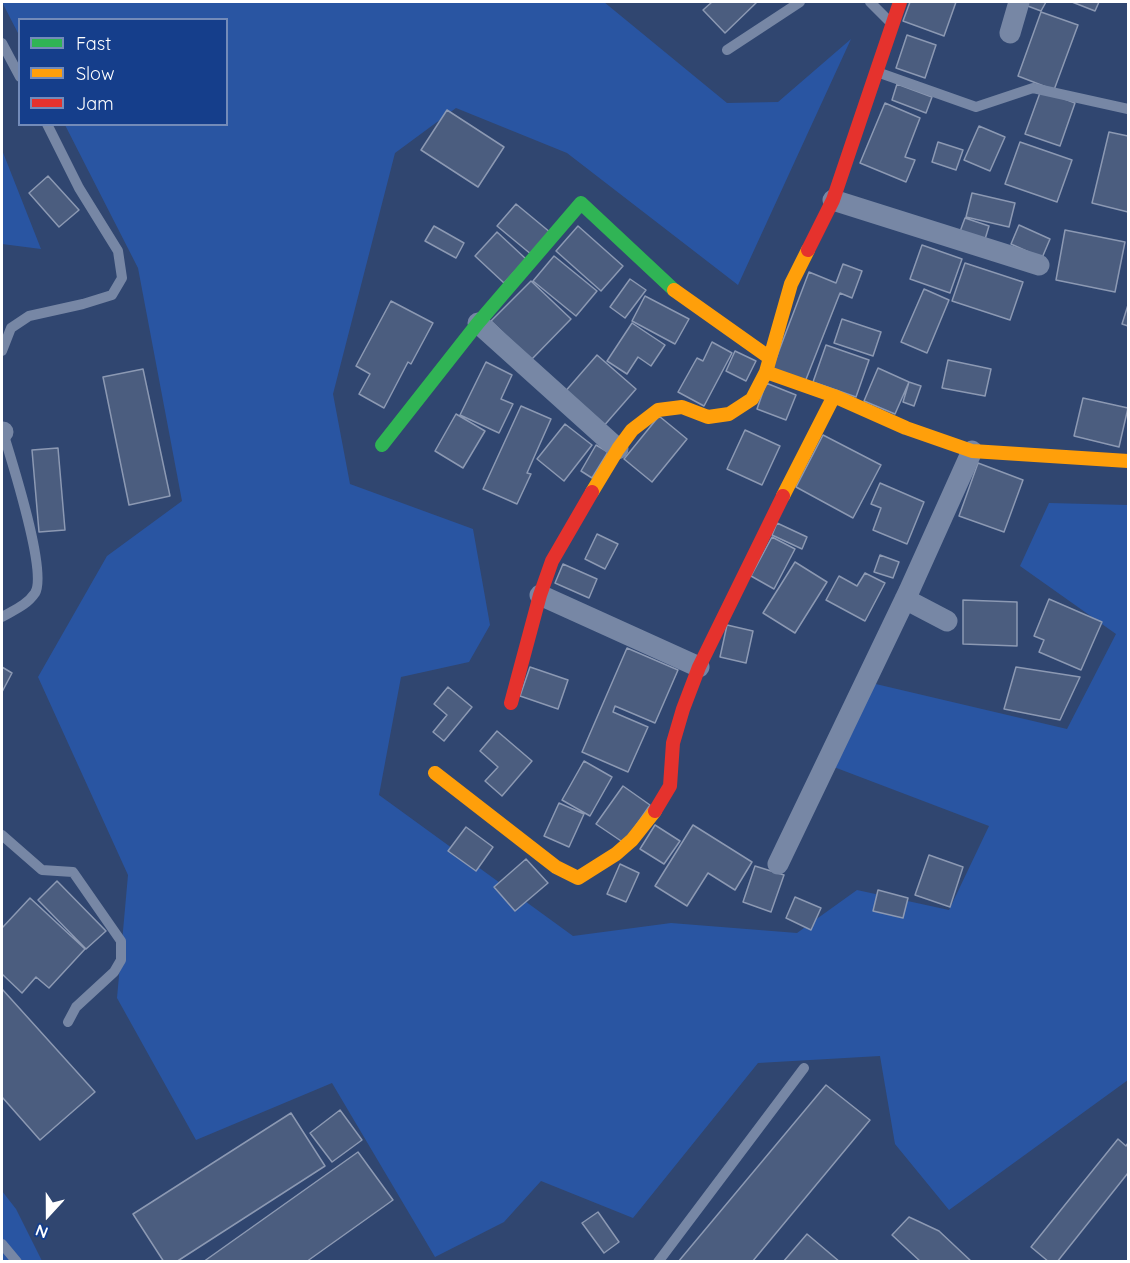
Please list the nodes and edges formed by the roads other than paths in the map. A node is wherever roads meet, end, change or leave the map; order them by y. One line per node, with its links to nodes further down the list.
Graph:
1 (800, 2): 8 (lane)
2 (870, 2): 5 (lane)
3 (900, 2): 5 (street)
4 (1019, 2): 6 (street)
5 (893, 25): 9 (street)
6 (1010, 33)
7 (2, 43): 10 (lane)
8 (727, 50)
9 (877, 72): 11 (lane); 13 (street)
10 (18, 73)
11 (1128, 109)
12 (48, 126): 16 (lane)
13 (833, 200): 14 (street); 17 (street)
14 (1039, 265)
15 (478, 323): 17 (street); 20 (street); 21 (street)
16 (2, 351)
17 (768, 365): 18 (street); 21 (street)
18 (834, 396): 22 (street); 28 (street)
19 (2, 431): 26 (lane)
20 (382, 445)
21 (618, 449): 24 (street)
22 (972, 451): 23 (street); 25 (street)
23 (1128, 460)
24 (540, 595): 28 (street); 29 (street)
25 (905, 599): 27 (street); 32 (street)
26 (2, 617)
27 (947, 621)
28 (699, 667): 30 (street)
29 (511, 703)
30 (435, 773)
31 (2, 835): 33 (lane)
32 (778, 864)
33 (68, 1022)
34 (804, 1068): 37 (lane)
35 (2, 1244): 36 (lane)
36 (17, 1262)
37 (658, 1262)

